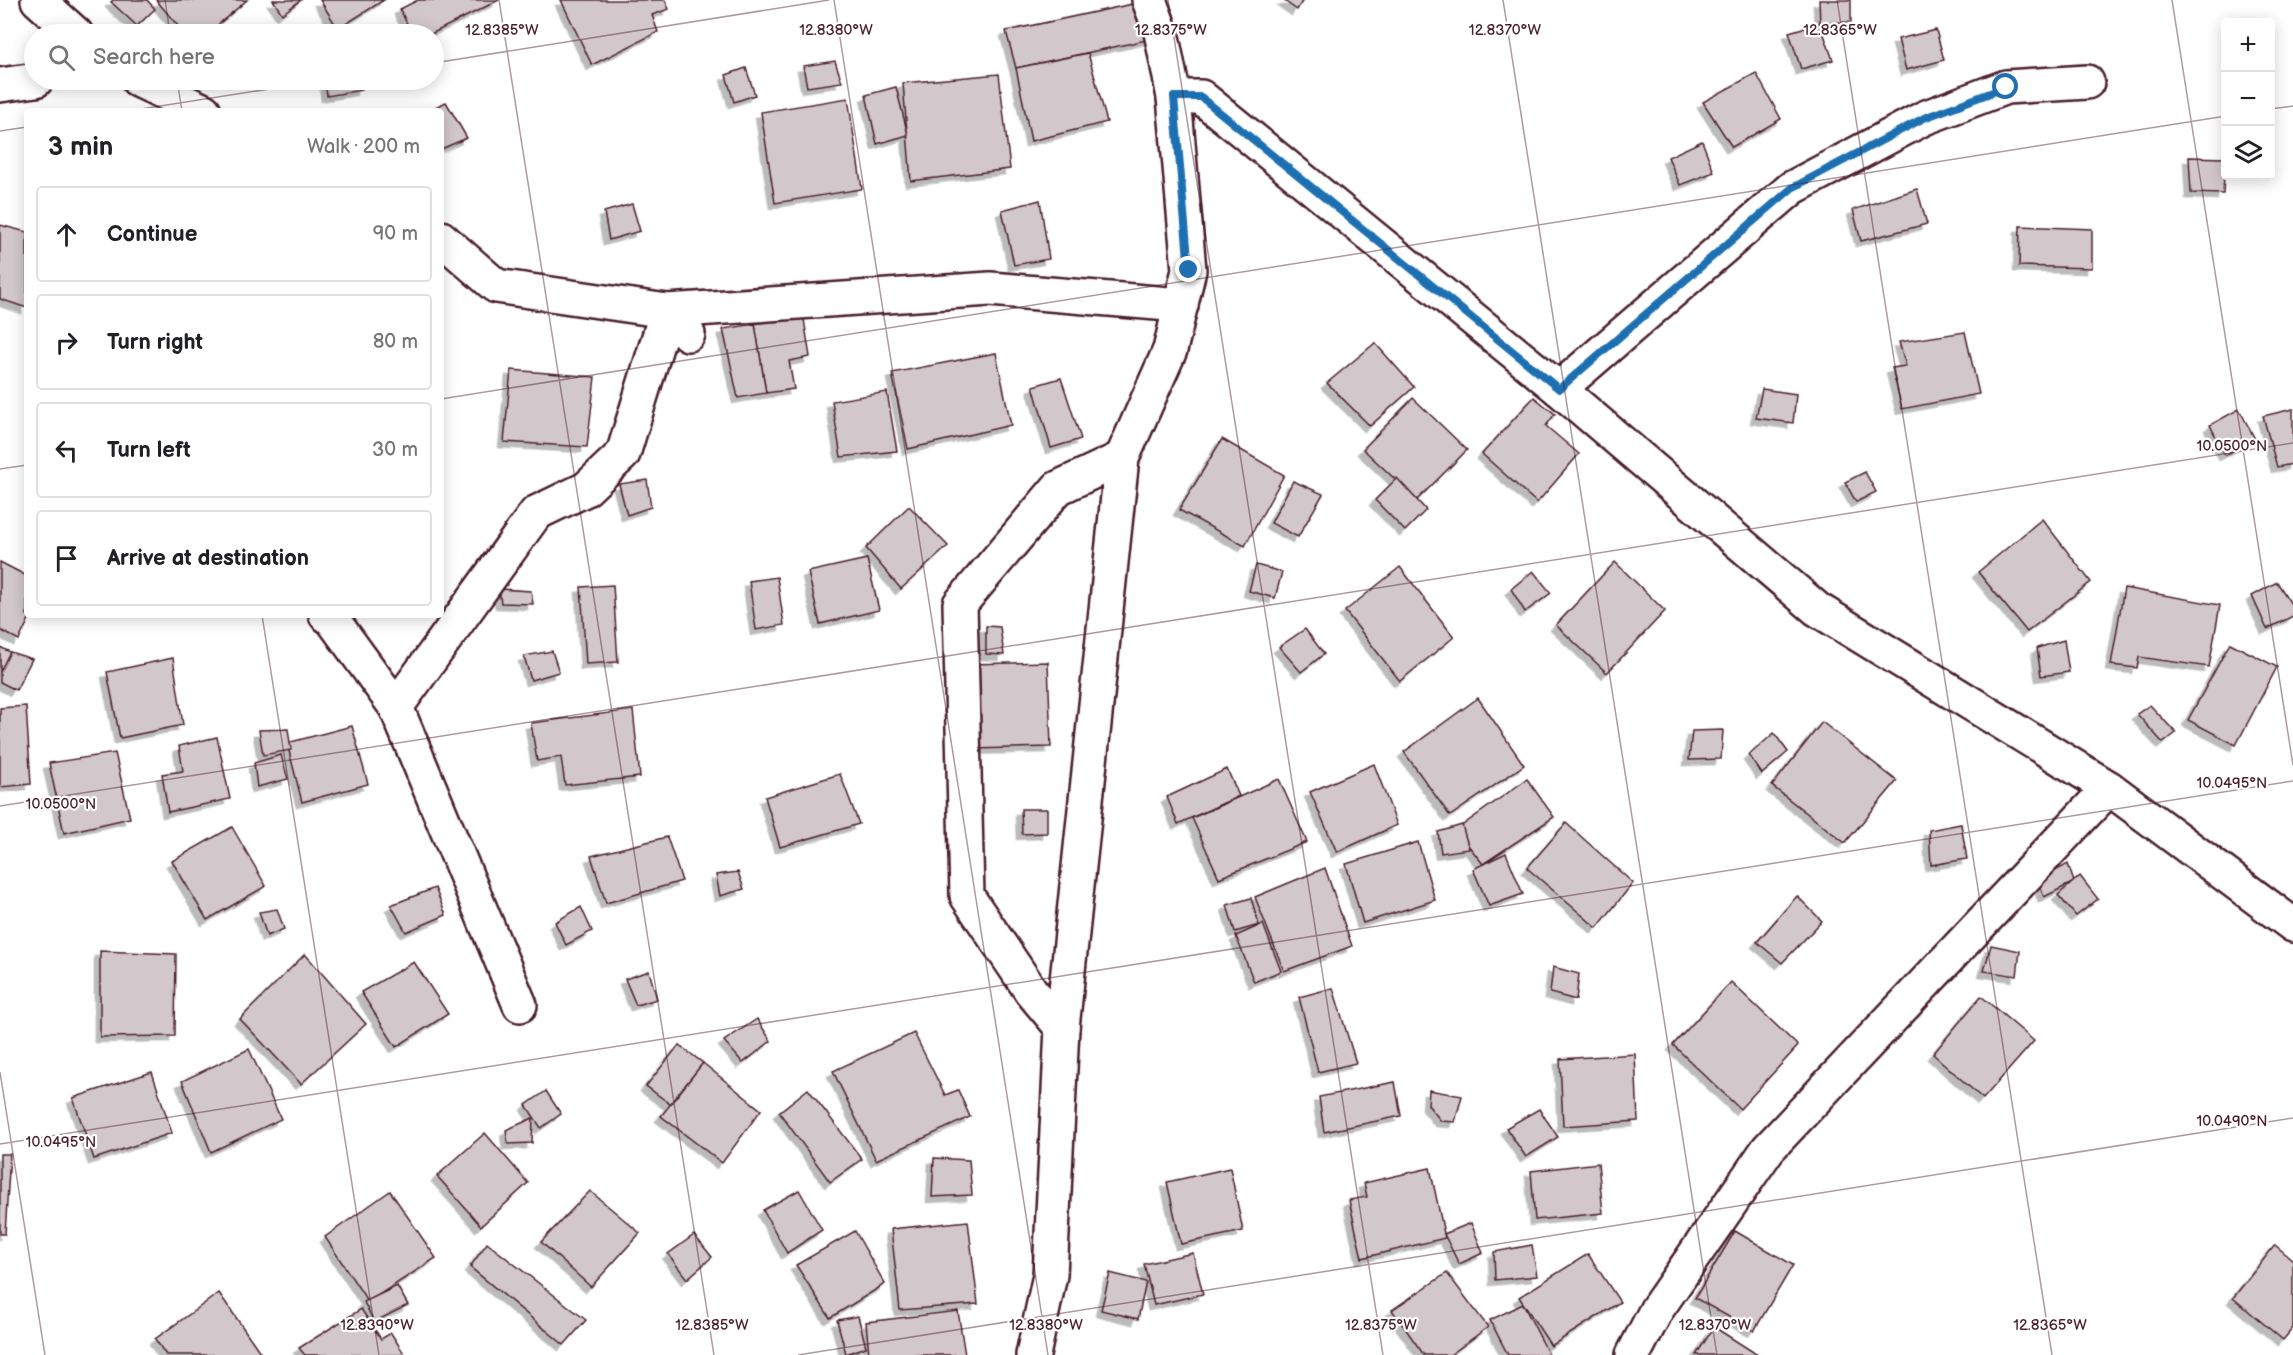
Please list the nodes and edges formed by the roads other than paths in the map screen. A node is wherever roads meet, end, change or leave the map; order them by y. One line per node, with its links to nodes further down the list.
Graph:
1 (38, 0): 3 (street)
2 (1149, 0): 8 (street)
3 (65, 24)
4 (24, 82): 6 (street)
5 (2087, 82): 13 (street)
6 (0, 85)
7 (159, 90): 9 (street)
8 (1174, 97): 11 (street); 13 (street)
9 (198, 108)
10 (444, 241): 12 (street)
11 (1181, 305): 12 (street); 14 (street)
12 (678, 323): 16 (street)
13 (1559, 389): 17 (street)
14 (1122, 458): 20 (street); 20 (street)
15 (330, 618): 16 (street)
16 (396, 706): 19 (street)
17 (2109, 788): 18 (street); 22 (street)
18 (2293, 925)
19 (520, 1005)
20 (1062, 1028): 21 (street)
21 (1033, 1355)
22 (1633, 1355)

